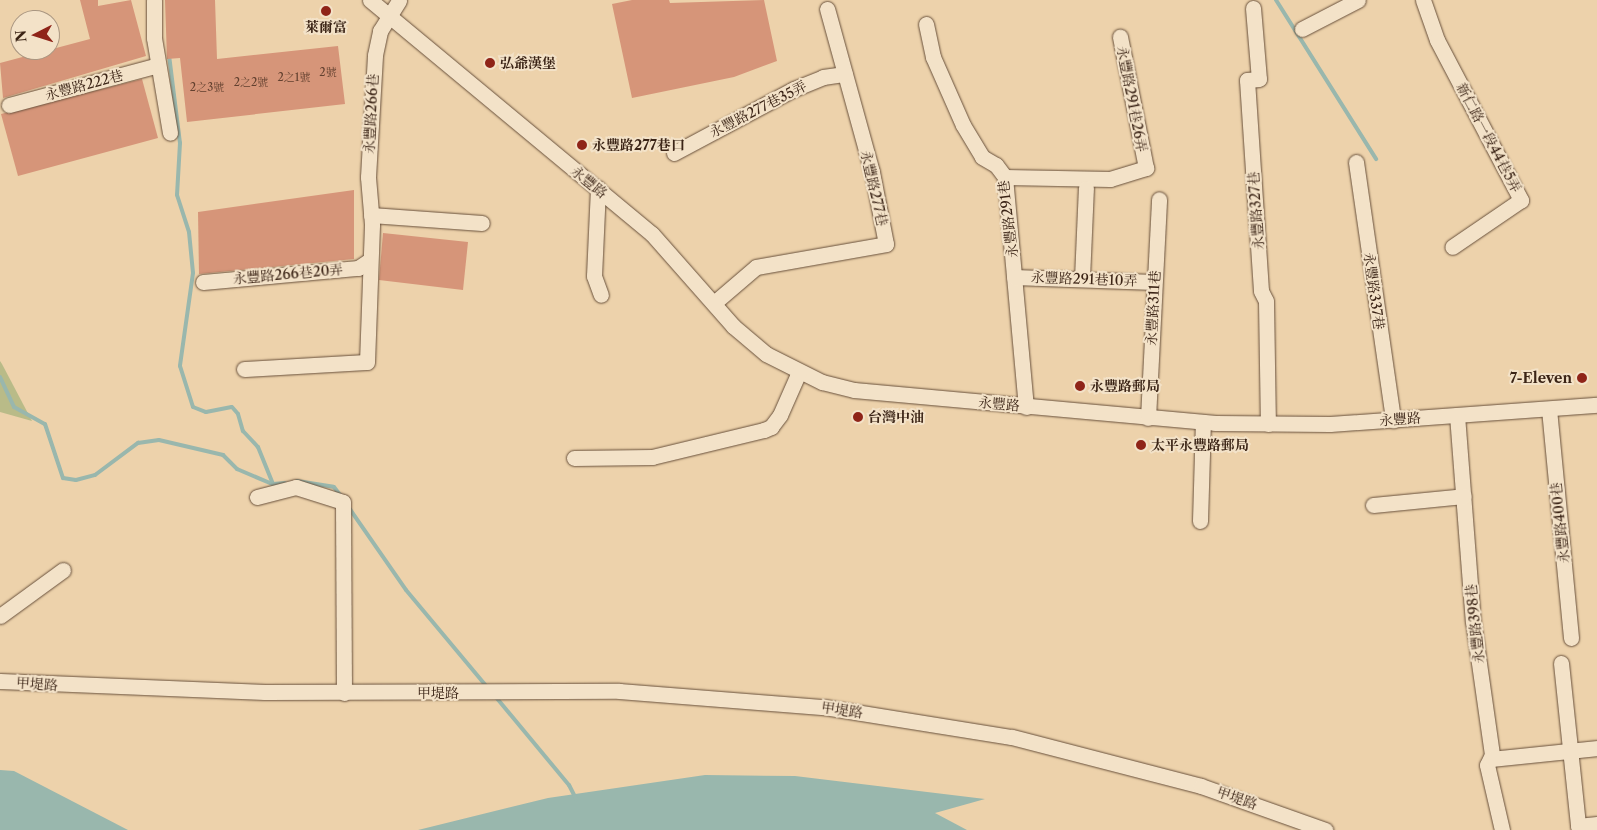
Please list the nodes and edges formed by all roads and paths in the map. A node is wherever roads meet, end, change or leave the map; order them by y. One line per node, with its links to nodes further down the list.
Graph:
1 (154, 0): 12 (street)
2 (370, 0): 8 (street, 永豐路)
3 (398, 0): 8 (street)
4 (1358, 0): 10 (street)
5 (1423, 0): 24 (street, 新仁路一段44巷5弄)
6 (1253, 8): 41 (street, 永豐路327巷)
7 (827, 9): 13 (street, 永豐路277巷)
8 (387, 14): 19 (street, 永豐路); 22 (street, 永豐路266巷)
9 (926, 24): 18 (street, 永豐路291巷)
10 (1302, 29)
11 (1120, 37): 18 (street, 永豐路291巷26弄)
12 (158, 65): 14 (street, 永豐路222巷); 15 (street)
13 (845, 74): 16 (street, 永豐路277巷35弄); 31 (street, 永豐路277巷)
14 (9, 105)
15 (170, 133)
16 (674, 152)
17 (1356, 162): 39 (street, 永豐路337巷)
18 (1005, 177): 26 (street, 永豐路291巷)
19 (598, 188): 30 (street); 31 (street, 永豐路)
20 (1086, 188): 27 (street)
21 (1159, 199): 29 (street, 永豐路311巷)
22 (371, 215): 23 (street); 25 (street, 永豐路266巷)
23 (482, 223)
24 (1452, 247)
25 (370, 260): 28 (street, 永豐路266巷20弄); 32 (street, 永豐路266巷)
26 (1014, 277): 27 (street, 永豐路291巷10弄); 35 (street, 永豐路291巷)
27 (1082, 278): 29 (street, 永豐路291巷10弄)
28 (204, 282)
29 (1154, 282): 38 (street, 永豐路311巷)
30 (601, 294)
31 (714, 302): 33 (street, 永豐路)
32 (244, 368)
33 (798, 372): 35 (street, 永豐路); 42 (street)
34 (1597, 405): 36 (street, 永豐路)
35 (1026, 407): 38 (street, 永豐路)
36 (1549, 409): 37 (street, 永豐路); 49 (street, 永豐路400巷)
37 (1457, 415): 39 (street, 永豐路); 43 (street, 永豐路398巷)
38 (1148, 418): 40 (street, 永豐路)
39 (1393, 420): 41 (street, 永豐路)
40 (1203, 422): 41 (street, 永豐路); 46 (street)
41 (1268, 424)
42 (574, 458)
43 (1464, 496): 45 (street); 55 (street, 永豐路398巷)
44 (257, 497): 52 (street)
45 (1373, 504)
46 (1200, 521)
47 (63, 570): 48 (street)
48 (0, 616)
49 (1571, 638)
50 (1561, 663): 54 (street)
51 (0, 681): 52 (street, 甲堤路)
52 (344, 693): 57 (street, 甲堤路)
53 (1597, 748): 54 (street)
54 (1571, 751): 55 (street); 56 (street)
55 (1491, 759): 58 (street, 永豐路398巷)
56 (1597, 824)
57 (1325, 830)
58 (1502, 830)

